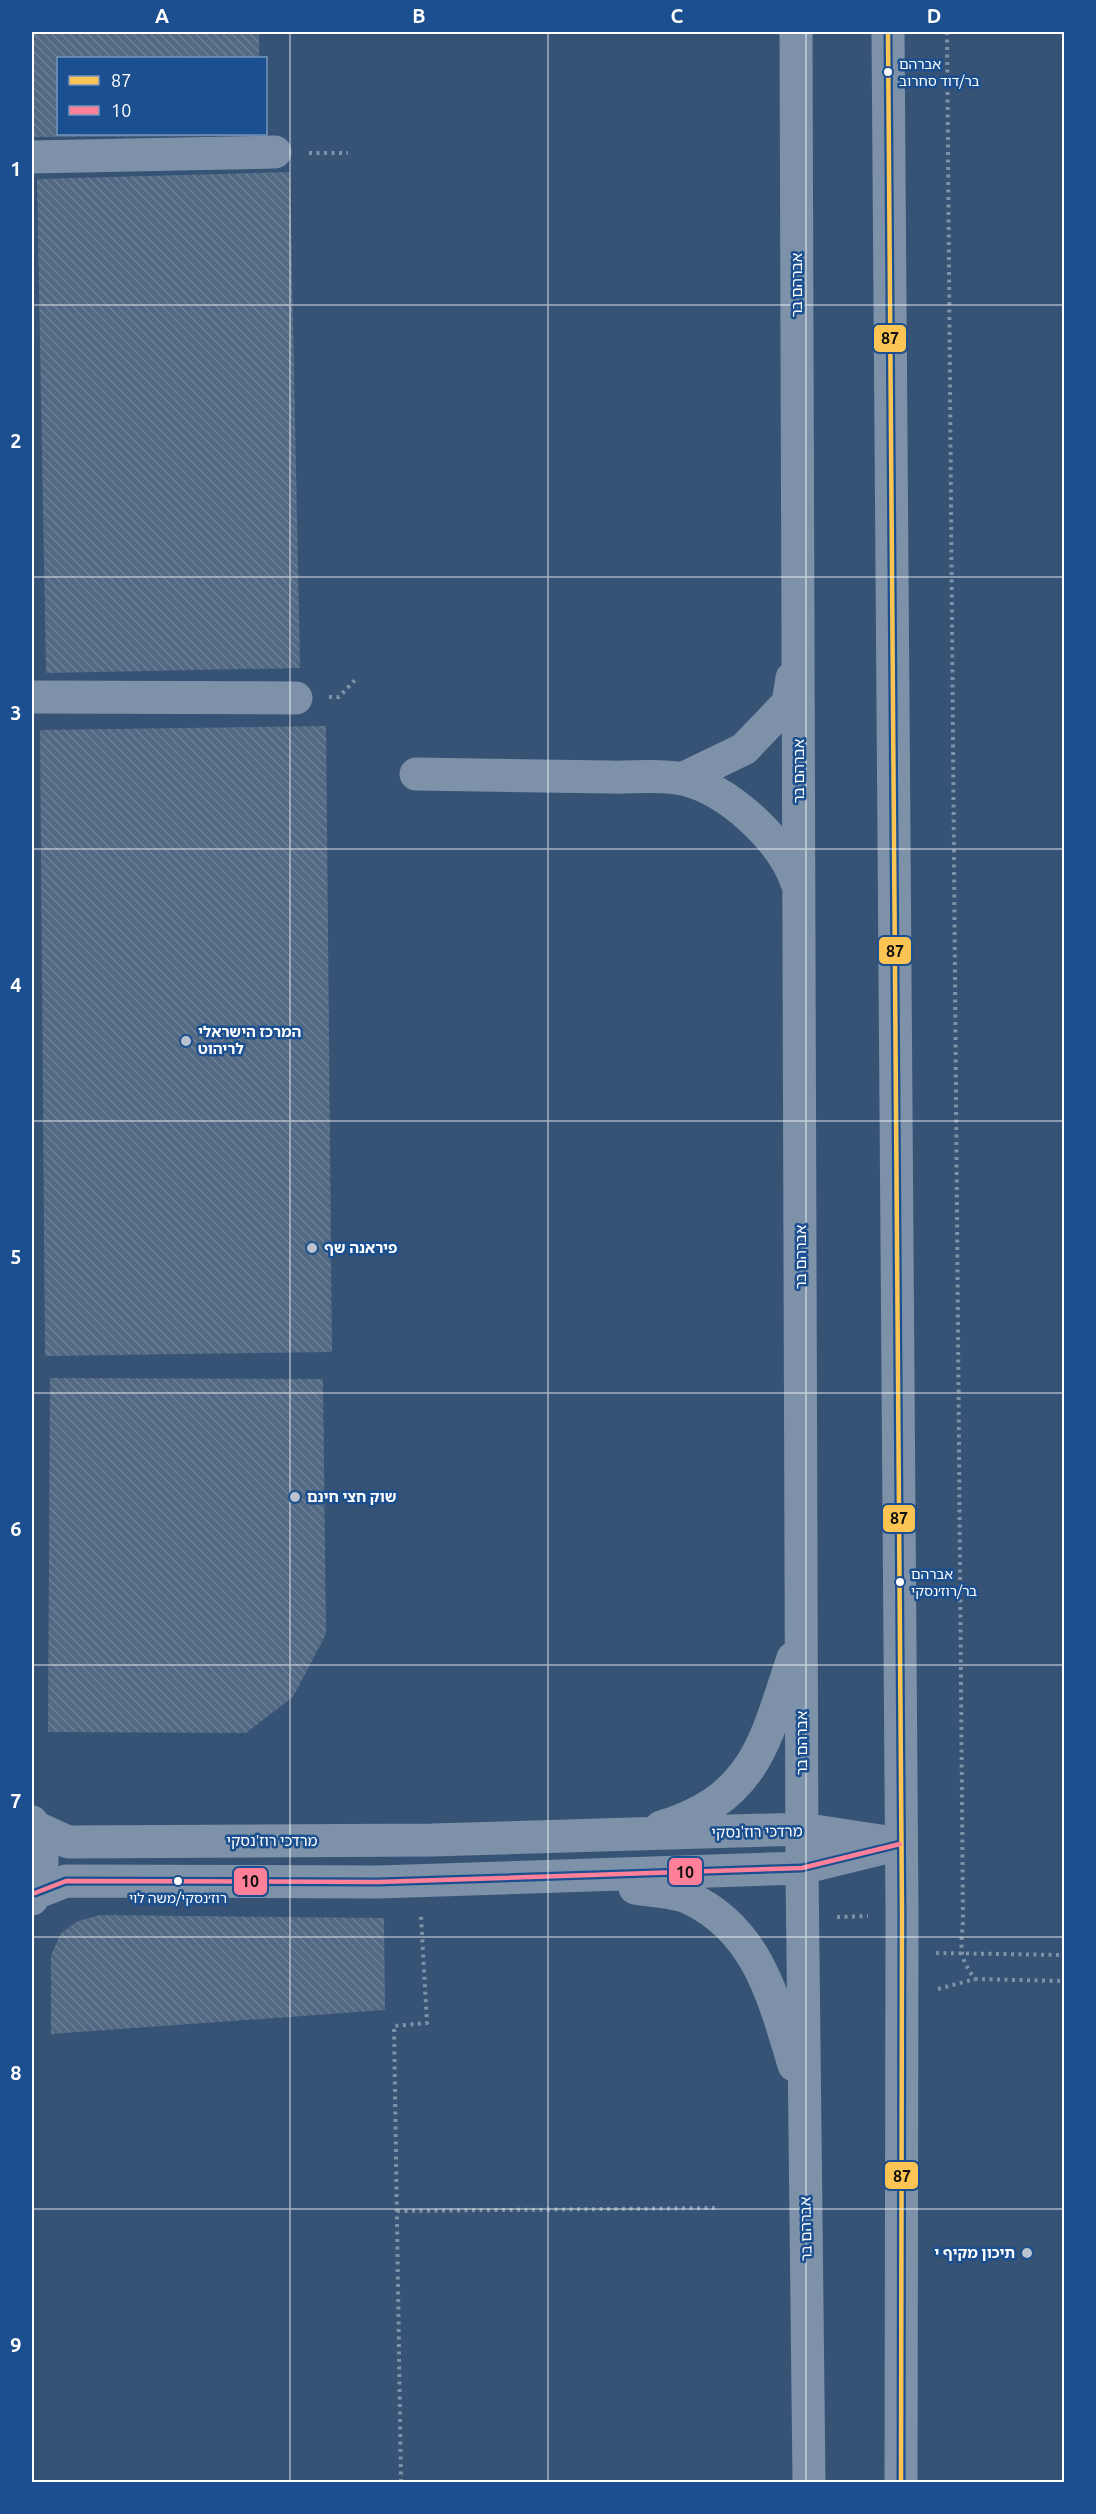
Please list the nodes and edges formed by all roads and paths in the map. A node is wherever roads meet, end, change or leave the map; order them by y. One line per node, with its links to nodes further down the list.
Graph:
1 (796, 32): 6 (street, אברהם בר)
2 (888, 32): 16 (street)
3 (947, 32): 22 (path)
4 (275, 152): 5 (street)
5 (32, 157)
6 (798, 647): 10 (street); 11 (street, אברהם בר)
7 (32, 697): 8 (street)
8 (296, 698)
9 (416, 774): 10 (street)
10 (682, 779): 11 (street)
11 (800, 890): 12 (street, אברהם בר)
12 (802, 1631): 14 (street, אברהם בר); 15 (street)
13 (33, 1824): 15 (street, מרדכי רוז'נסקי); 20 (street)
14 (802, 1829): 15 (street, מרדכי רוז'נסקי); 16 (street, מרדכי רוז'נסקי); 17 (street, אברהם בר)
15 (627, 1836)
16 (900, 1844): 17 (street); 21 (street)
17 (802, 1869): 18 (street); 27 (street, אברהם בר)
18 (568, 1876): 19 (street); 27 (street)
19 (419, 1881): 20 (street); 29 (path)
20 (33, 1896)
21 (901, 1953): 22 (path); 32 (street)
22 (961, 1954): 23 (path); 24 (path)
23 (1065, 1955)
24 (975, 1979): 25 (path); 26 (path)
25 (1065, 1981)
26 (937, 1989)
27 (805, 2100): 31 (street, אברהם בר)
28 (716, 2208): 29 (path)
29 (397, 2211): 30 (path)
30 (401, 2482)
31 (809, 2482)
32 (901, 2482)

